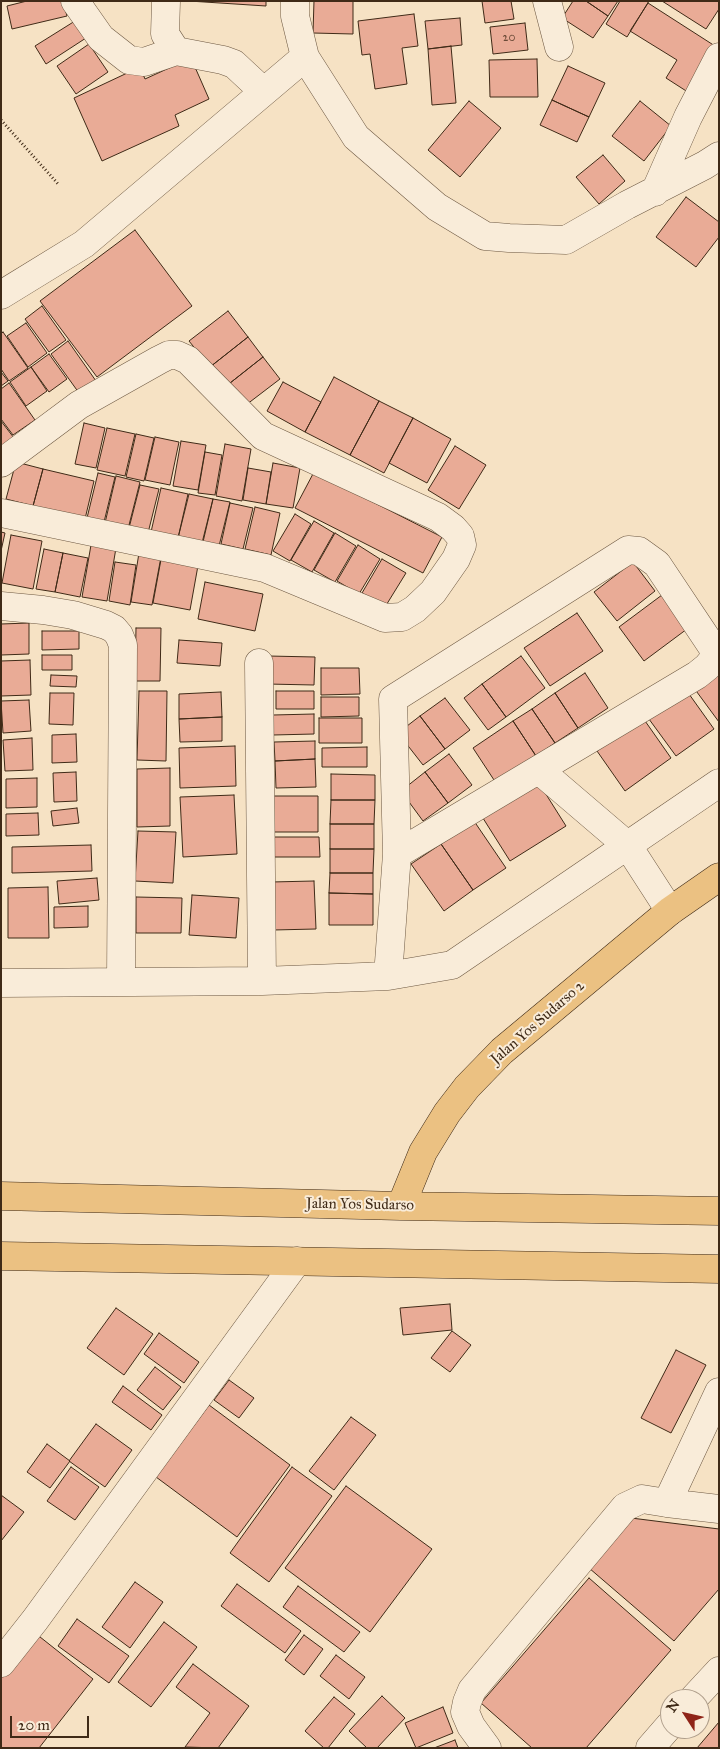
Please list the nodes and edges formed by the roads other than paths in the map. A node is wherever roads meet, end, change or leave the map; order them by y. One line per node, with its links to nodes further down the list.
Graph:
1 (75, 1): 6 (street)
2 (166, 1): 6 (street)
3 (295, 1): 7 (street)
4 (547, 1): 5 (street)
5 (559, 47)
6 (176, 51): 9 (street)
7 (304, 57): 9 (street); 11 (street)
8 (719, 57): 11 (street)
9 (264, 91): 12 (street)
10 (719, 156): 11 (street)
11 (654, 192)
12 (1, 295)
13 (1, 463): 14 (street)
14 (1, 513)
15 (1, 606): 25 (street)
16 (259, 663): 24 (street)
17 (539, 770): 19 (street); 20 (street); 20 (street)
18 (719, 783): 19 (street)
19 (628, 846): 22 (street); 23 (street)
20 (397, 854): 23 (street)
21 (719, 877): 22 (main road, Jalan Yos Sudarso 2)
22 (670, 911): 28 (main road, Jalan Yos Sudarso 2)
23 (388, 976): 24 (street)
24 (262, 981): 25 (street)
25 (121, 982): 26 (street)
26 (1, 983)
27 (1, 1196): 28 (main road, Jalan Yos Sudarso)
28 (401, 1206): 29 (main road, Jalan Yos Sudarso)
29 (719, 1211)
30 (1, 1256): 31 (main road)
31 (297, 1261): 32 (main road); 36 (street)
32 (719, 1269)
33 (719, 1392): 34 (street)
34 (667, 1503): 35 (street); 40 (street)
35 (719, 1509)
36 (1, 1663)
37 (719, 1670): 38 (street)
38 (702, 1689)
39 (660, 1736): 41 (street)
40 (487, 1748)
41 (650, 1748)

